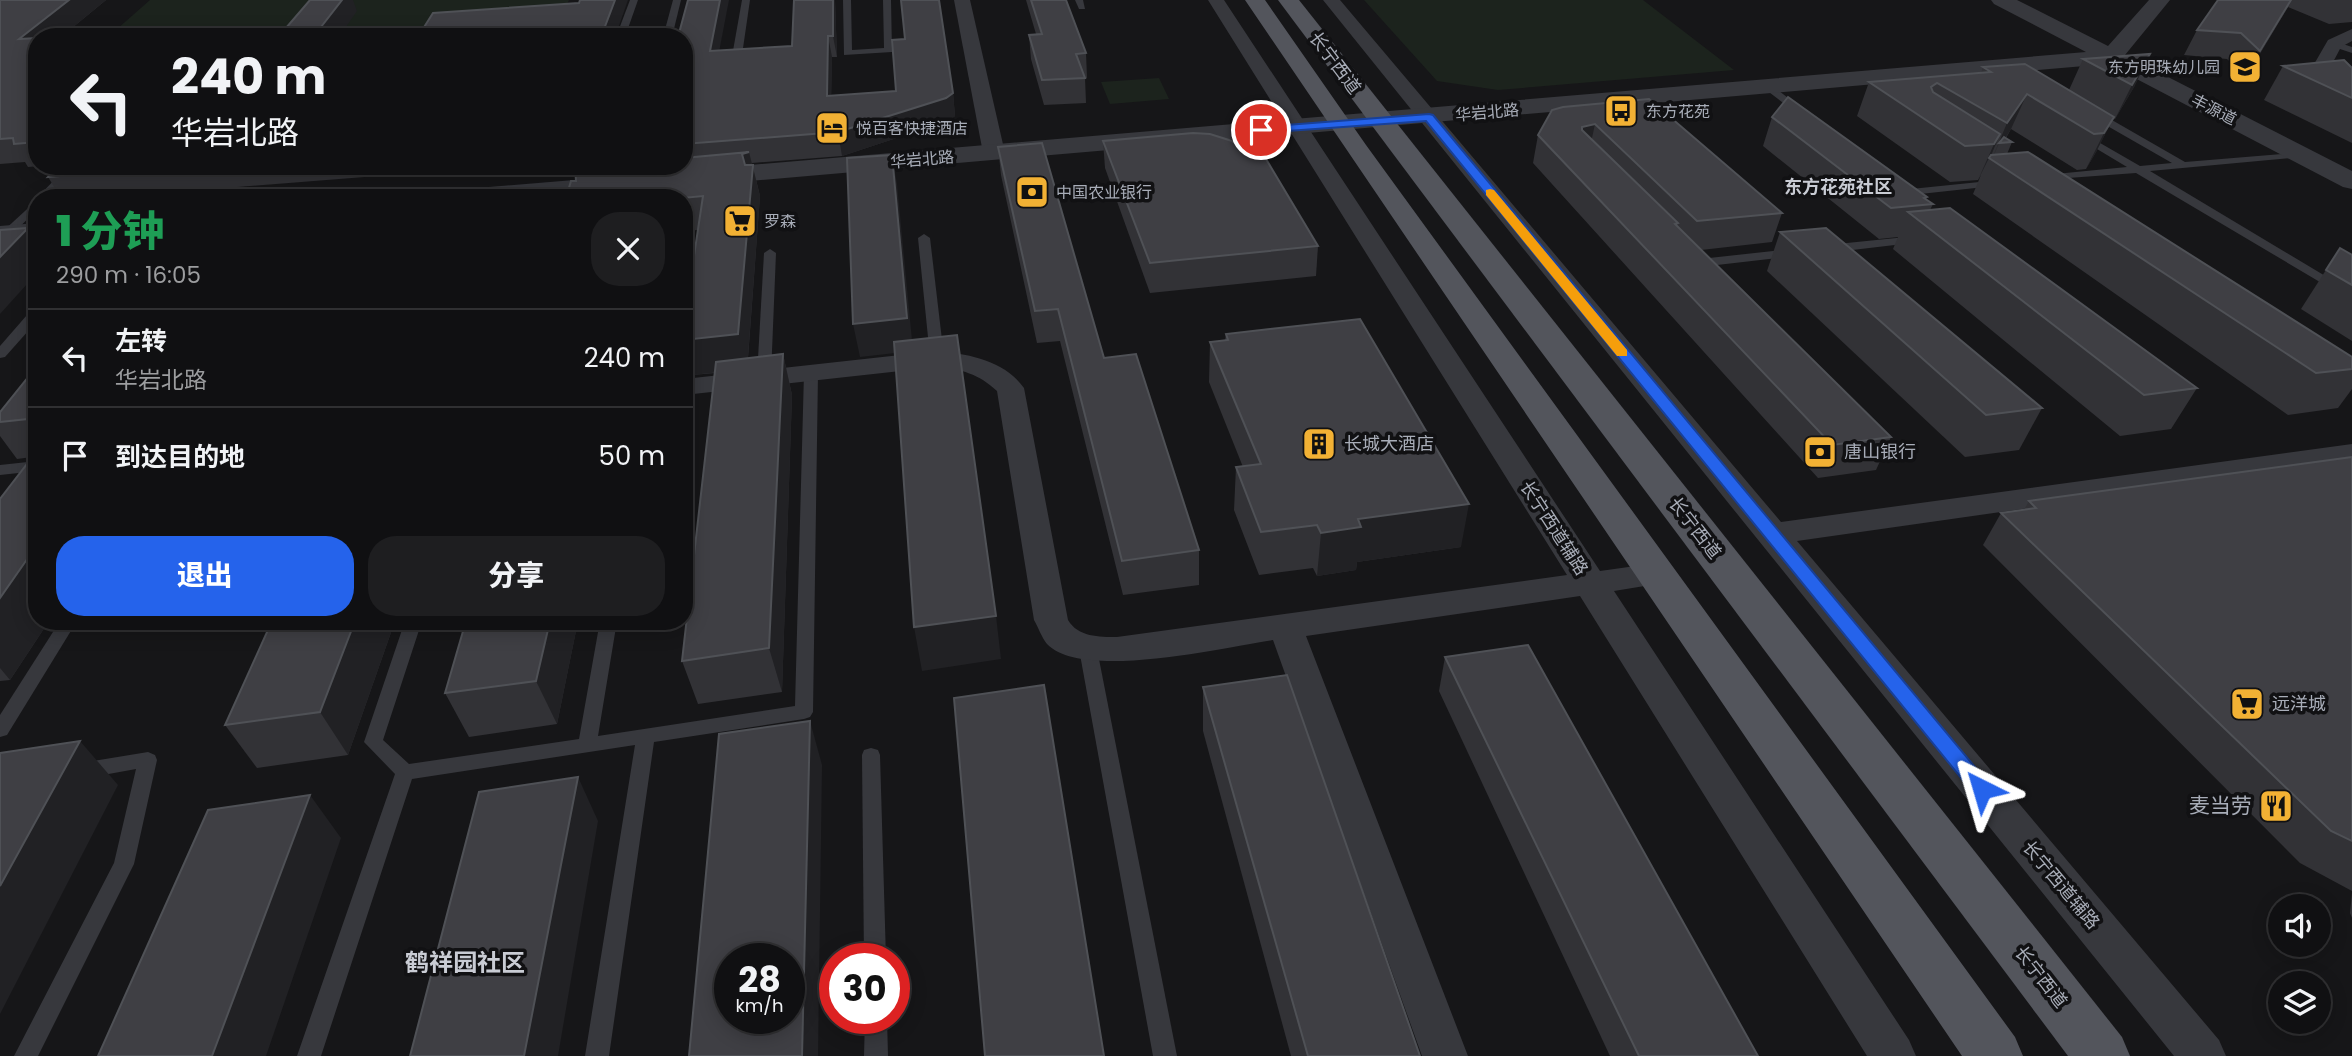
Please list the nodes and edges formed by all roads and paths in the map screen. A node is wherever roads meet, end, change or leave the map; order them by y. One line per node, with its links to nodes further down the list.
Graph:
1 (634, 0): 13 (lane)
2 (677, 0): 14 (lane)
3 (746, 0): 18 (lane)
4 (847, 0): 5 (lane)
5 (887, 0)
6 (962, 0): 27 (street)
7 (1216, 0): 25 (street, 长宁西道辅路)
8 (1255, 0): 24 (main road, 长宁西道)
9 (1288, 0): 24 (main road, 长宁西道)
10 (1331, 0): 22 (street, 长宁西道辅路)
11 (2001, 0): 17 (street, 丰源道)
12 (2160, 0): 17 (street)
13 (623, 28)
14 (669, 28)
15 (2352, 34): 16 (street)
16 (2343, 47): 20 (street)
17 (2111, 57): 19 (street, 华岩北路); 28 (street, 丰源道)
18 (736, 62)
19 (1768, 87): 22 (street, 华岩北路); 23 (lane)
20 (2349, 101)
21 (2079, 106): 29 (lane)
22 (1429, 117): 24 (street, 华岩北路); 57 (street, 长宁西道辅路)
23 (1812, 120)
24 (1361, 123): 25 (street, 华岩北路); 58 (main road, 长宁西道); 81 (main road, 长宁西道)
25 (1298, 128): 27 (street, 华岩北路); 59 (street, 长宁西道辅路)
26 (2072, 130): 31 (lane)
27 (994, 153): 33 (street, 华岩北路)
28 (2301, 154): 29 (lane); 35 (street, 丰源道)
29 (2183, 165): 31 (lane)
30 (1992, 166): 37 (lane)
31 (2138, 169): 34 (lane); 47 (lane)
32 (76, 176): 38 (lane)
33 (674, 180)
34 (2028, 180)
35 (2352, 181)
36 (647, 182): 39 (street)
37 (1900, 184)
38 (51, 189)
39 (562, 189)
40 (28, 211): 42 (lane)
41 (28, 233): 42 (street)
42 (3, 235)
43 (924, 239): 50 (lane)
44 (1930, 239): 46 (lane)
45 (770, 253): 52 (lane)
46 (1681, 254)
47 (2352, 297)
48 (28, 322): 49 (lane)
49 (0, 354)
50 (937, 359): 51 (street); 64 (street)
51 (811, 373): 52 (street); 66 (lane)
52 (764, 378): 53 (street)
53 (693, 386)
54 (2352, 453): 57 (street)
55 (28, 467): 56 (lane)
56 (0, 470)
57 (1771, 534): 82 (street, 长宁西道辅路)
58 (1657, 574): 59 (street); 80 (main road, 长宁西道)
59 (1590, 584): 60 (street); 79 (street, 长宁西道辅路)
60 (1286, 628): 64 (street); 78 (street)
61 (63, 630): 65 (lane)
62 (411, 630): 69 (lane)
63 (607, 630): 67 (lane)
64 (1088, 649): 77 (lane)
65 (0, 730)
66 (646, 735): 67 (lane); 75 (lane)
67 (587, 744): 69 (lane)
68 (871, 755): 71 (lane)
69 (405, 772): 74 (lane)
70 (67, 773): 73 (lane)
71 (875, 943)
72 (876, 1034): 76 (lane)
73 (26, 1056)
74 (309, 1056)
75 (597, 1056)
76 (876, 1056)
77 (1165, 1056)
78 (1445, 1056)
79 (1893, 1056)
80 (1995, 1056)
81 (2102, 1056)
82 (2203, 1056)

